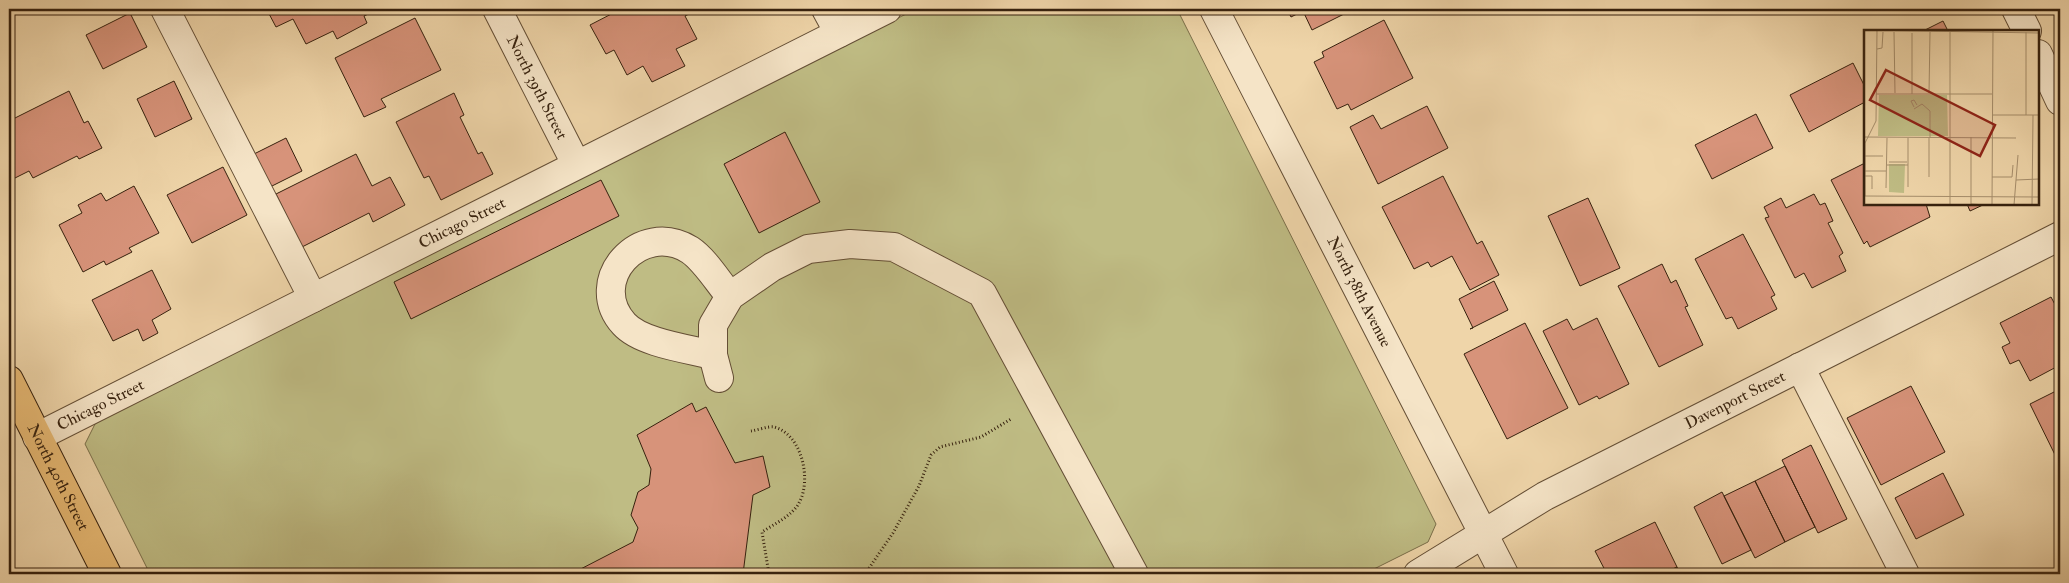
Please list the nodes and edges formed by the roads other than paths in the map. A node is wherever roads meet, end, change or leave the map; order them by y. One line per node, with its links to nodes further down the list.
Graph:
1 (165, 9): 14 (street)
2 (497, 9): 11 (street, North 39th Street)
3 (826, 9): 8 (street)
4 (887, 9): 8 (street, Chicago Street)
5 (1214, 9): 18 (street, North 38th Avenue)
6 (2016, 9): 7 (street)
7 (2026, 30)
8 (839, 33): 11 (street, Chicago Street)
9 (2039, 56): 10 (street)
10 (2060, 101)
11 (576, 164): 14 (street, Chicago Street)
12 (2060, 236): 15 (street, Davenport Street)
13 (730, 296): 13 (street); 20 (street)
14 (313, 298): 17 (street, Chicago Street)
15 (1800, 367): 18 (street, Davenport Street); 23 (street)
16 (9, 380): 17 (main road, North 40th Street)
17 (37, 437): 19 (main road, North 40th Street)
18 (1483, 534): 21 (street, Davenport Street); 22 (street, North 38th Avenue)
19 (107, 574)
20 (1134, 574)
21 (1418, 574)
22 (1504, 574)
23 (1905, 574)

